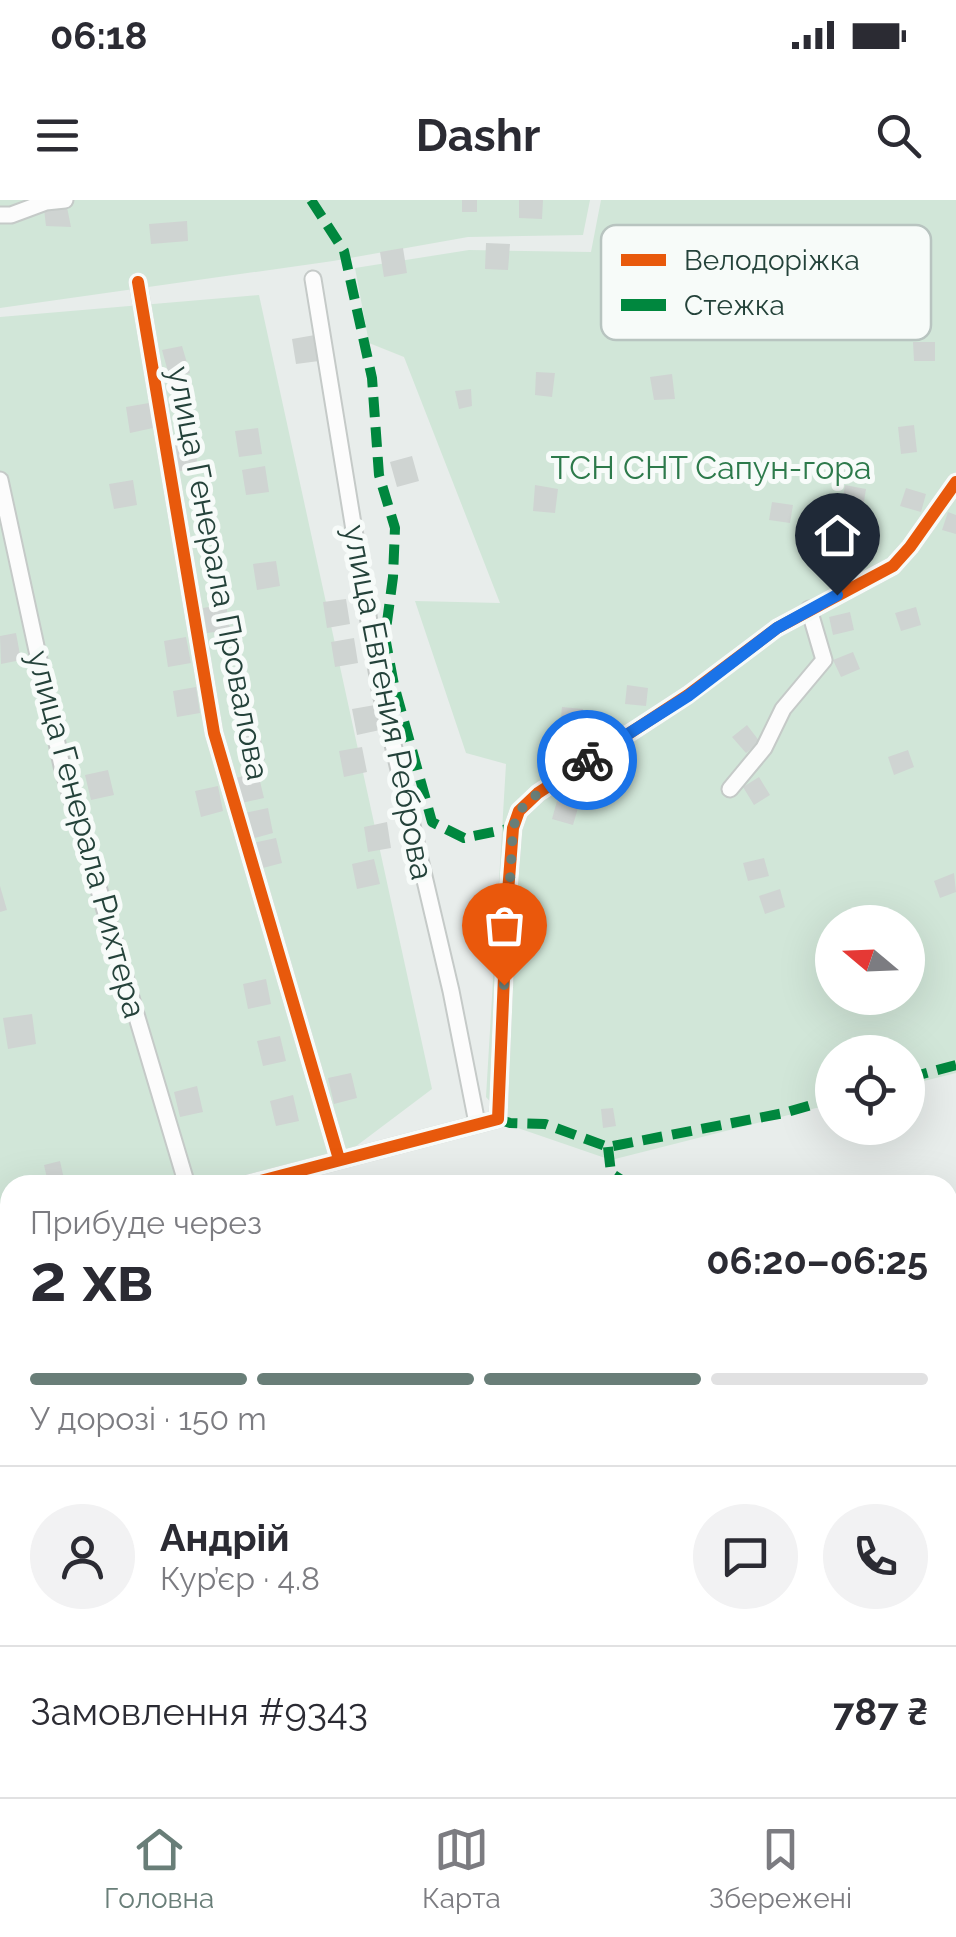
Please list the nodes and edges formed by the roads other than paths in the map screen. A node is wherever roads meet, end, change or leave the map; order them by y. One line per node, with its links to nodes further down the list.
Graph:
1 (65, 200): 2 (street)
2 (0, 216)
3 (313, 279): 9 (street, улица Евгения Реброва)
4 (138, 282): 10 (street, улица Генерала Провалова)
5 (0, 480): 11 (street, улица Генерала Рихтера)
6 (956, 482): 7 (street)
7 (809, 610): 8 (street); 9 (street)
8 (730, 789)
9 (478, 1123): 10 (street)
10 (339, 1159): 12 (street)
11 (184, 1175)
12 (282, 1175)

